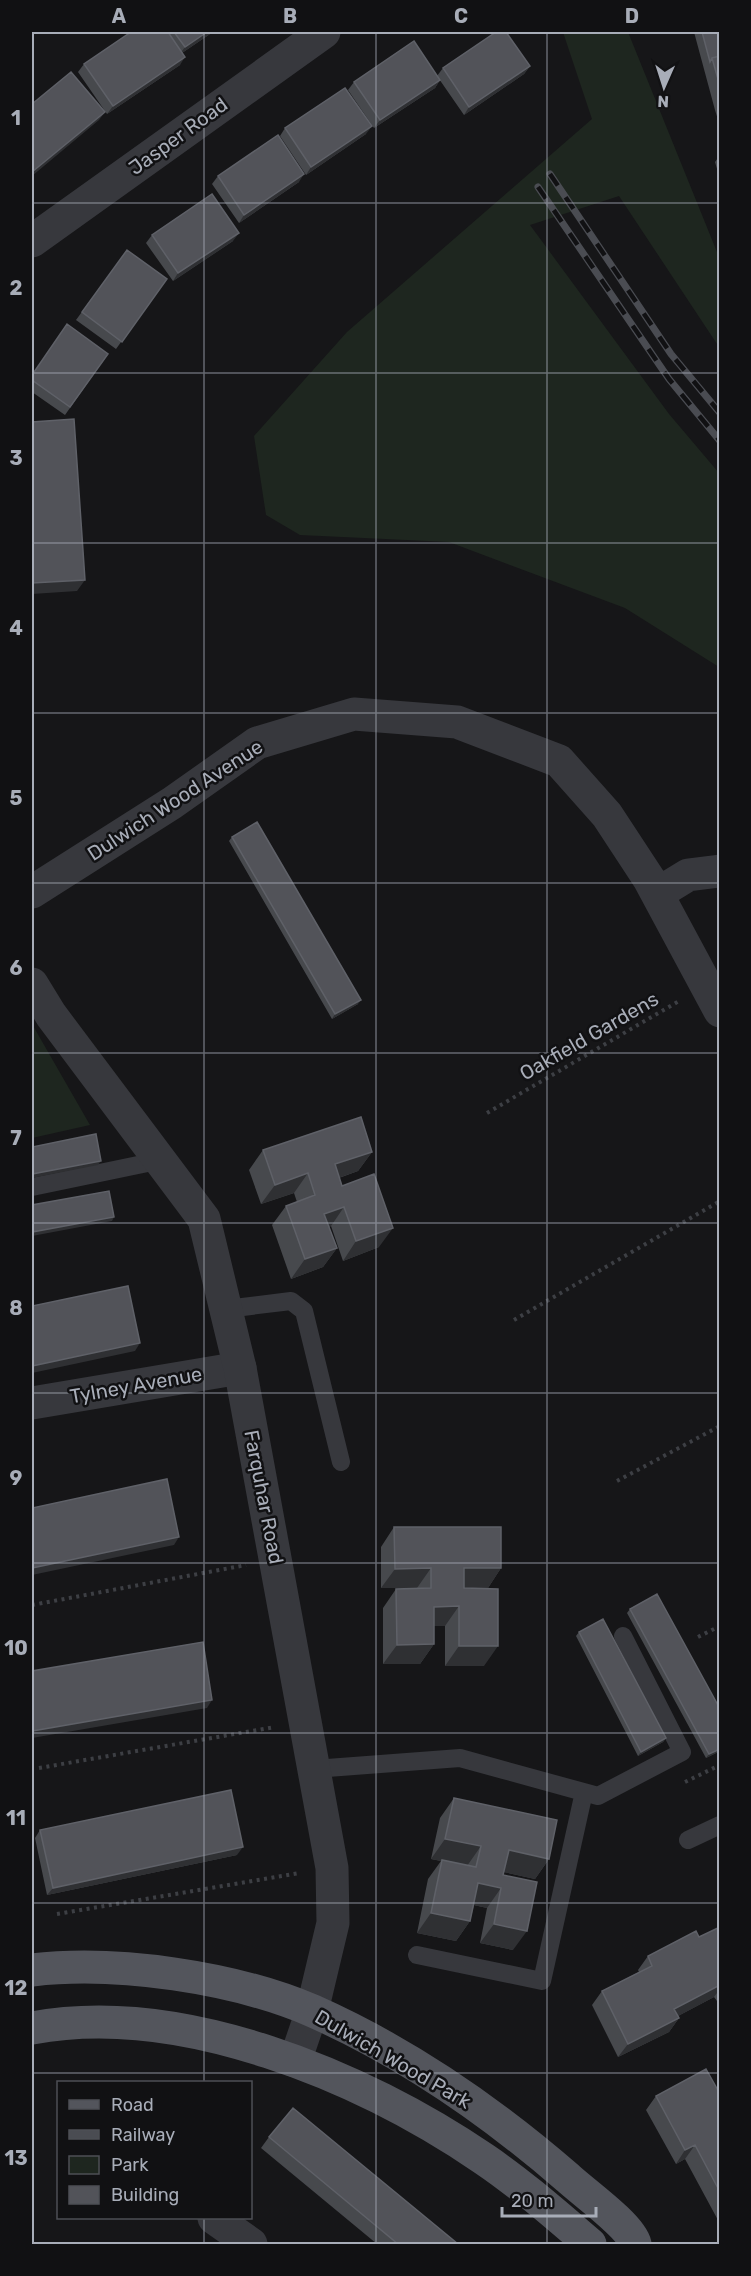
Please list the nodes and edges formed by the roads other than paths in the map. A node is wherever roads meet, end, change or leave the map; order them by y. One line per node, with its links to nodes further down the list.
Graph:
1 (324, 32): 2 (street, Jasper Road)
2 (32, 241)
3 (720, 872): 5 (street)
4 (32, 892): 5 (street, Dulwich Wood Avenue)
5 (657, 894): 7 (street, Dulwich Wood Avenue)
6 (32, 984): 8 (street, Farquhar Road)
7 (713, 998)
8 (162, 1160): 9 (lane); 10 (street, Farquhar Road)
9 (32, 1187)
10 (226, 1309): 11 (street, Farquhar Road); 13 (lane)
11 (240, 1368): 12 (street, Tylney Avenue); 15 (street, Farquhar Road)
12 (32, 1403)
13 (341, 1462)
14 (623, 1636): 16 (lane)
15 (314, 1769): 16 (lane); 21 (street, Farquhar Road)
16 (584, 1792): 19 (lane)
17 (720, 1826): 18 (lane)
18 (688, 1840)
19 (417, 1955)
20 (32, 1970): 21 (main road, Dulwich Wood Park)
21 (312, 2011): 23 (street, Farquhar Road); 27 (main road, Dulwich Wood Park)
22 (32, 2028): 23 (main road, Dulwich Wood Park)
23 (296, 2061): 26 (main road, Dulwich Wood Park)
24 (216, 2219): 25 (street)
25 (251, 2244)
26 (590, 2244)
27 (635, 2244)

